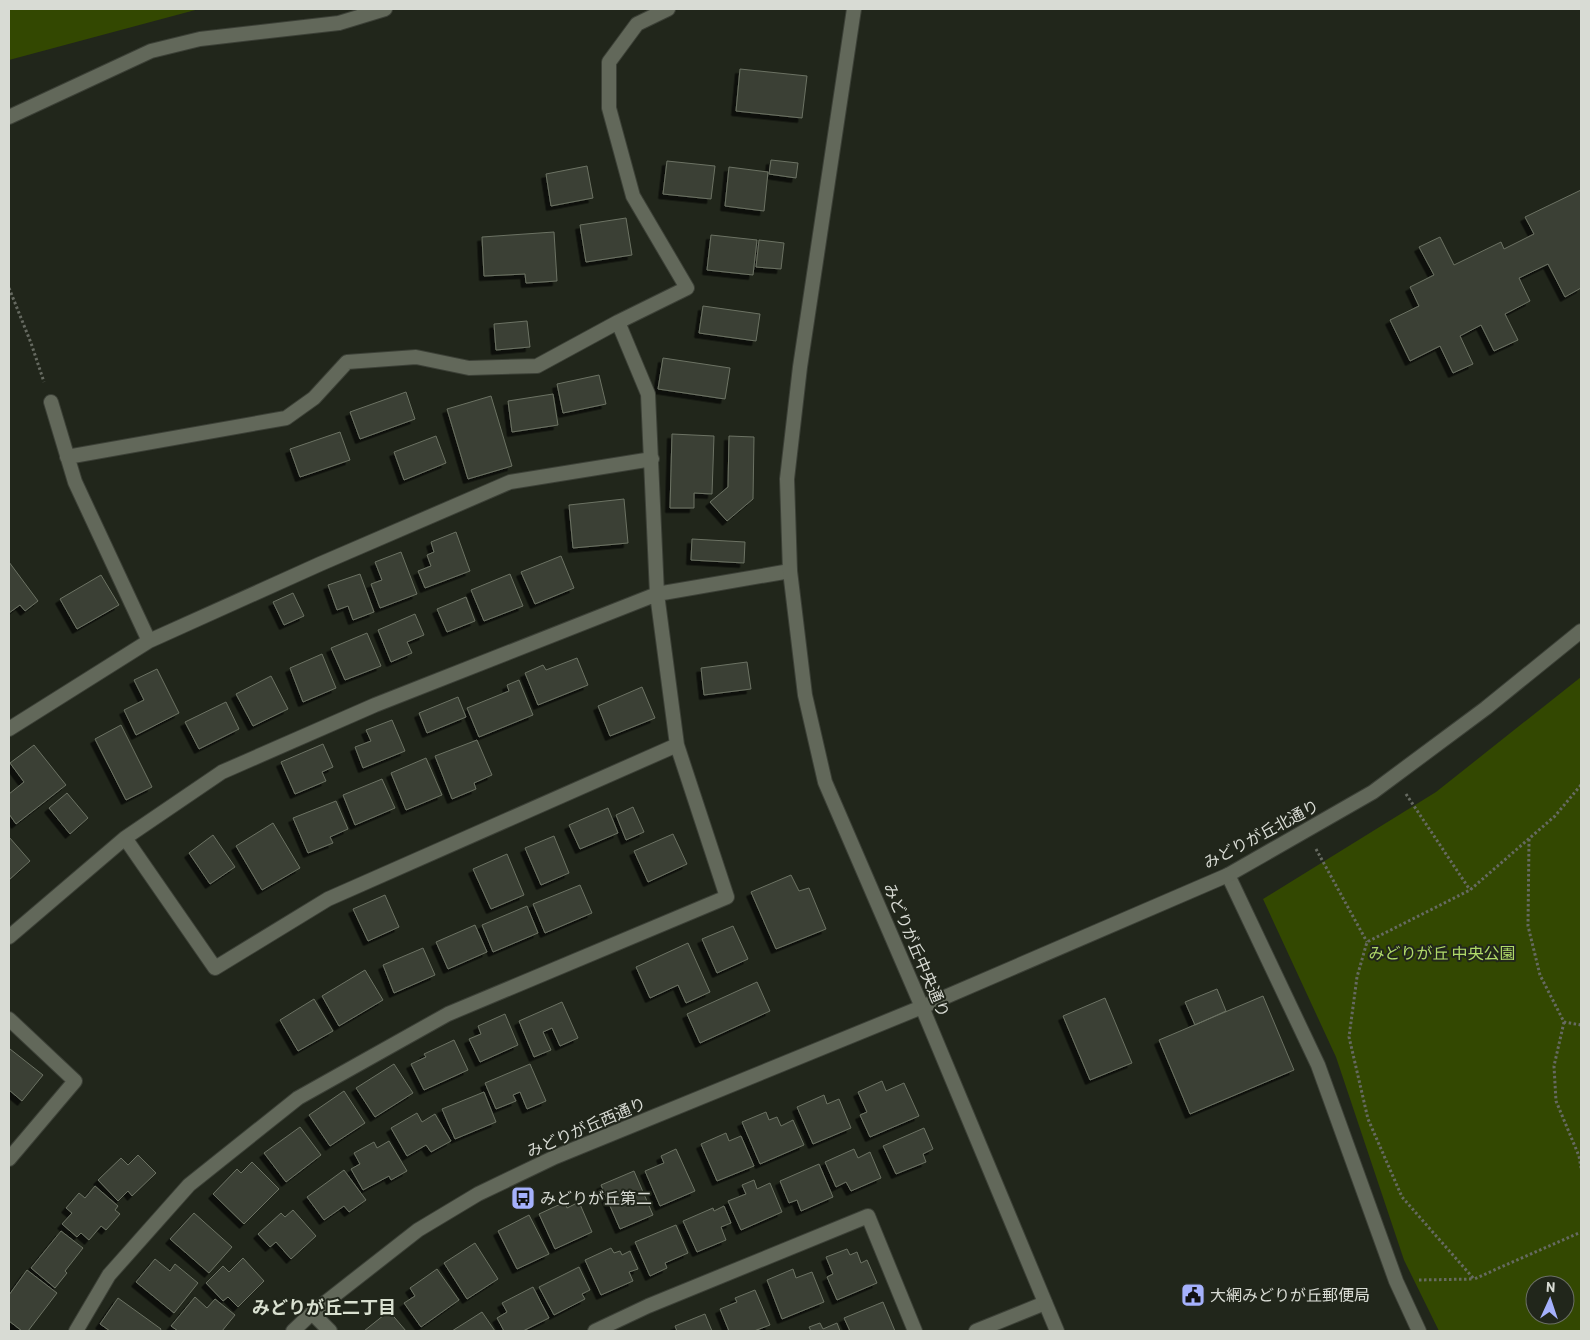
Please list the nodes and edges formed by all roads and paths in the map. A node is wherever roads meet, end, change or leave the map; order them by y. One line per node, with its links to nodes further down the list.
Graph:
1 (385, 9): 4 (street)
2 (668, 9): 6 (street)
3 (854, 9): 10 (street, みどりが丘中央通り)
4 (9, 117)
5 (9, 288): 7 (path)
6 (618, 322): 8 (street); 9 (street)
7 (51, 402): 8 (street)
8 (67, 457): 13 (street)
9 (652, 459): 11 (street); 13 (street)
10 (790, 571): 11 (street); 25 (street, みどりが丘中央通り)
11 (657, 594): 15 (street); 19 (street)
12 (1581, 631): 16 (street, みどりが丘北通り)
13 (149, 641): 14 (street)
14 (9, 729)
15 (677, 745): 19 (street); 36 (street)
16 (1394, 777): 18 (street, みどりが丘北通り); 22 (path)
17 (1581, 785): 20 (path)
18 (1306, 831): 21 (street, みどりが丘北通り); 24 (path)
19 (125, 838): 23 (street)
20 (1529, 839): 22 (path); 27 (path)
21 (1228, 875): 25 (street, みどりが丘北通り); 33 (street)
22 (1470, 890): 24 (path)
23 (9, 937)
24 (1367, 942): 32 (path)
25 (922, 1007): 34 (street, みどりが丘中央通り); 35 (street, みどりが丘西通り)
26 (9, 1019): 29 (street)
27 (1564, 1022): 28 (path); 30 (path)
28 (1581, 1026)
29 (9, 1159)
30 (1581, 1168)
31 (1581, 1232): 32 (path)
32 (1474, 1279): 33 (path)
33 (1396, 1280): 43 (street)
34 (1045, 1303): 41 (street); 42 (street, みどりが丘中央通り)
35 (312, 1313): 37 (street, みどりが丘西通り); 38 (street)
36 (76, 1331)
37 (294, 1331)
38 (330, 1331)
39 (595, 1331): 40 (street)
40 (915, 1331)
41 (976, 1331)
42 (1057, 1331)
43 (1419, 1331)

